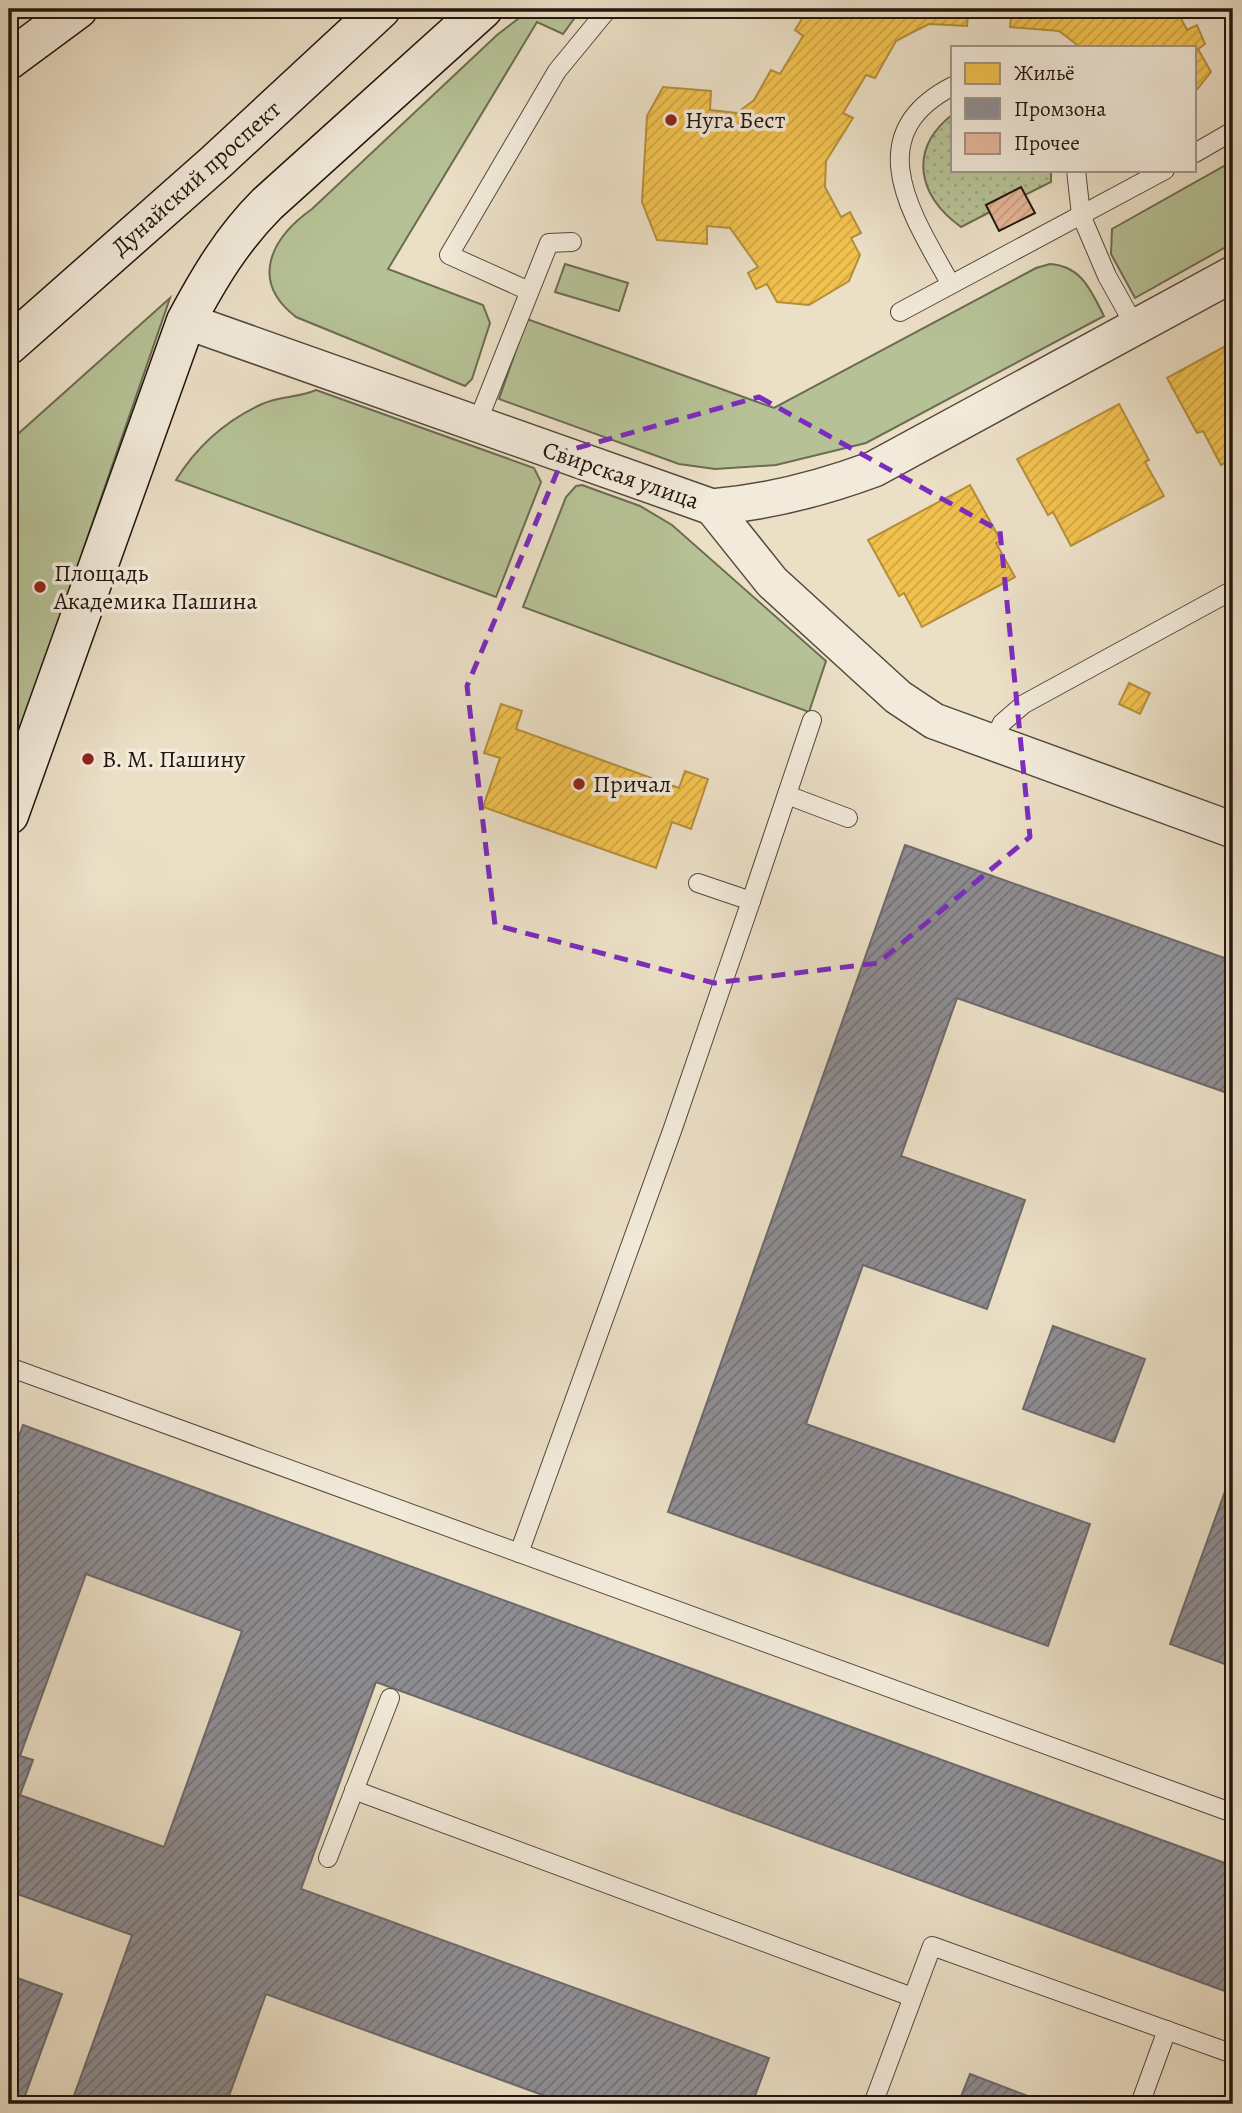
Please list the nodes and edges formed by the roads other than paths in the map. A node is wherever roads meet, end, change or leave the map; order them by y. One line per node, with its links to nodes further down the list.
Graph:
1 (78, 9): 5 (main road)
2 (381, 9): 19 (main road, Дунайский проспект)
3 (483, 9): 17 (main road)
4 (607, 9): 15 (lane)
5 (9, 60)
6 (951, 87): 14 (lane)
7 (1233, 131): 8 (lane)
8 (1196, 152)
9 (1076, 172): 11 (lane)
10 (1161, 172): 11 (lane)
11 (1081, 215): 14 (lane); 18 (lane)
12 (572, 242): 15 (lane)
13 (1233, 274): 18 (street, Свирская улица)
14 (950, 283): 16 (lane)
15 (529, 291): 20 (lane)
16 (900, 312)
17 (186, 321): 20 (street, Свирская улица); 26 (main road)
18 (1136, 328): 21 (street, Свирская улица)
19 (9, 345)
20 (477, 424): 21 (street, Свирская улица)
21 (712, 507): 24 (street)
22 (1233, 590): 24 (lane)
23 (812, 719): 25 (lane)
24 (993, 742): 28 (street)
25 (787, 794): 27 (lane); 30 (lane)
26 (9, 815)
27 (848, 817)
28 (1233, 830)
29 (698, 883): 30 (lane)
30 (751, 901): 32 (lane)
31 (9, 1367): 32 (lane)
32 (519, 1553): 35 (lane)
33 (390, 1698): 34 (lane)
34 (354, 1790): 36 (lane); 37 (lane)
35 (1233, 1813)
36 (328, 1858)
37 (912, 1997): 38 (lane); 40 (lane)
38 (1167, 2030): 39 (lane); 41 (lane)
39 (1233, 2054)
40 (873, 2104)
41 (1140, 2104)

